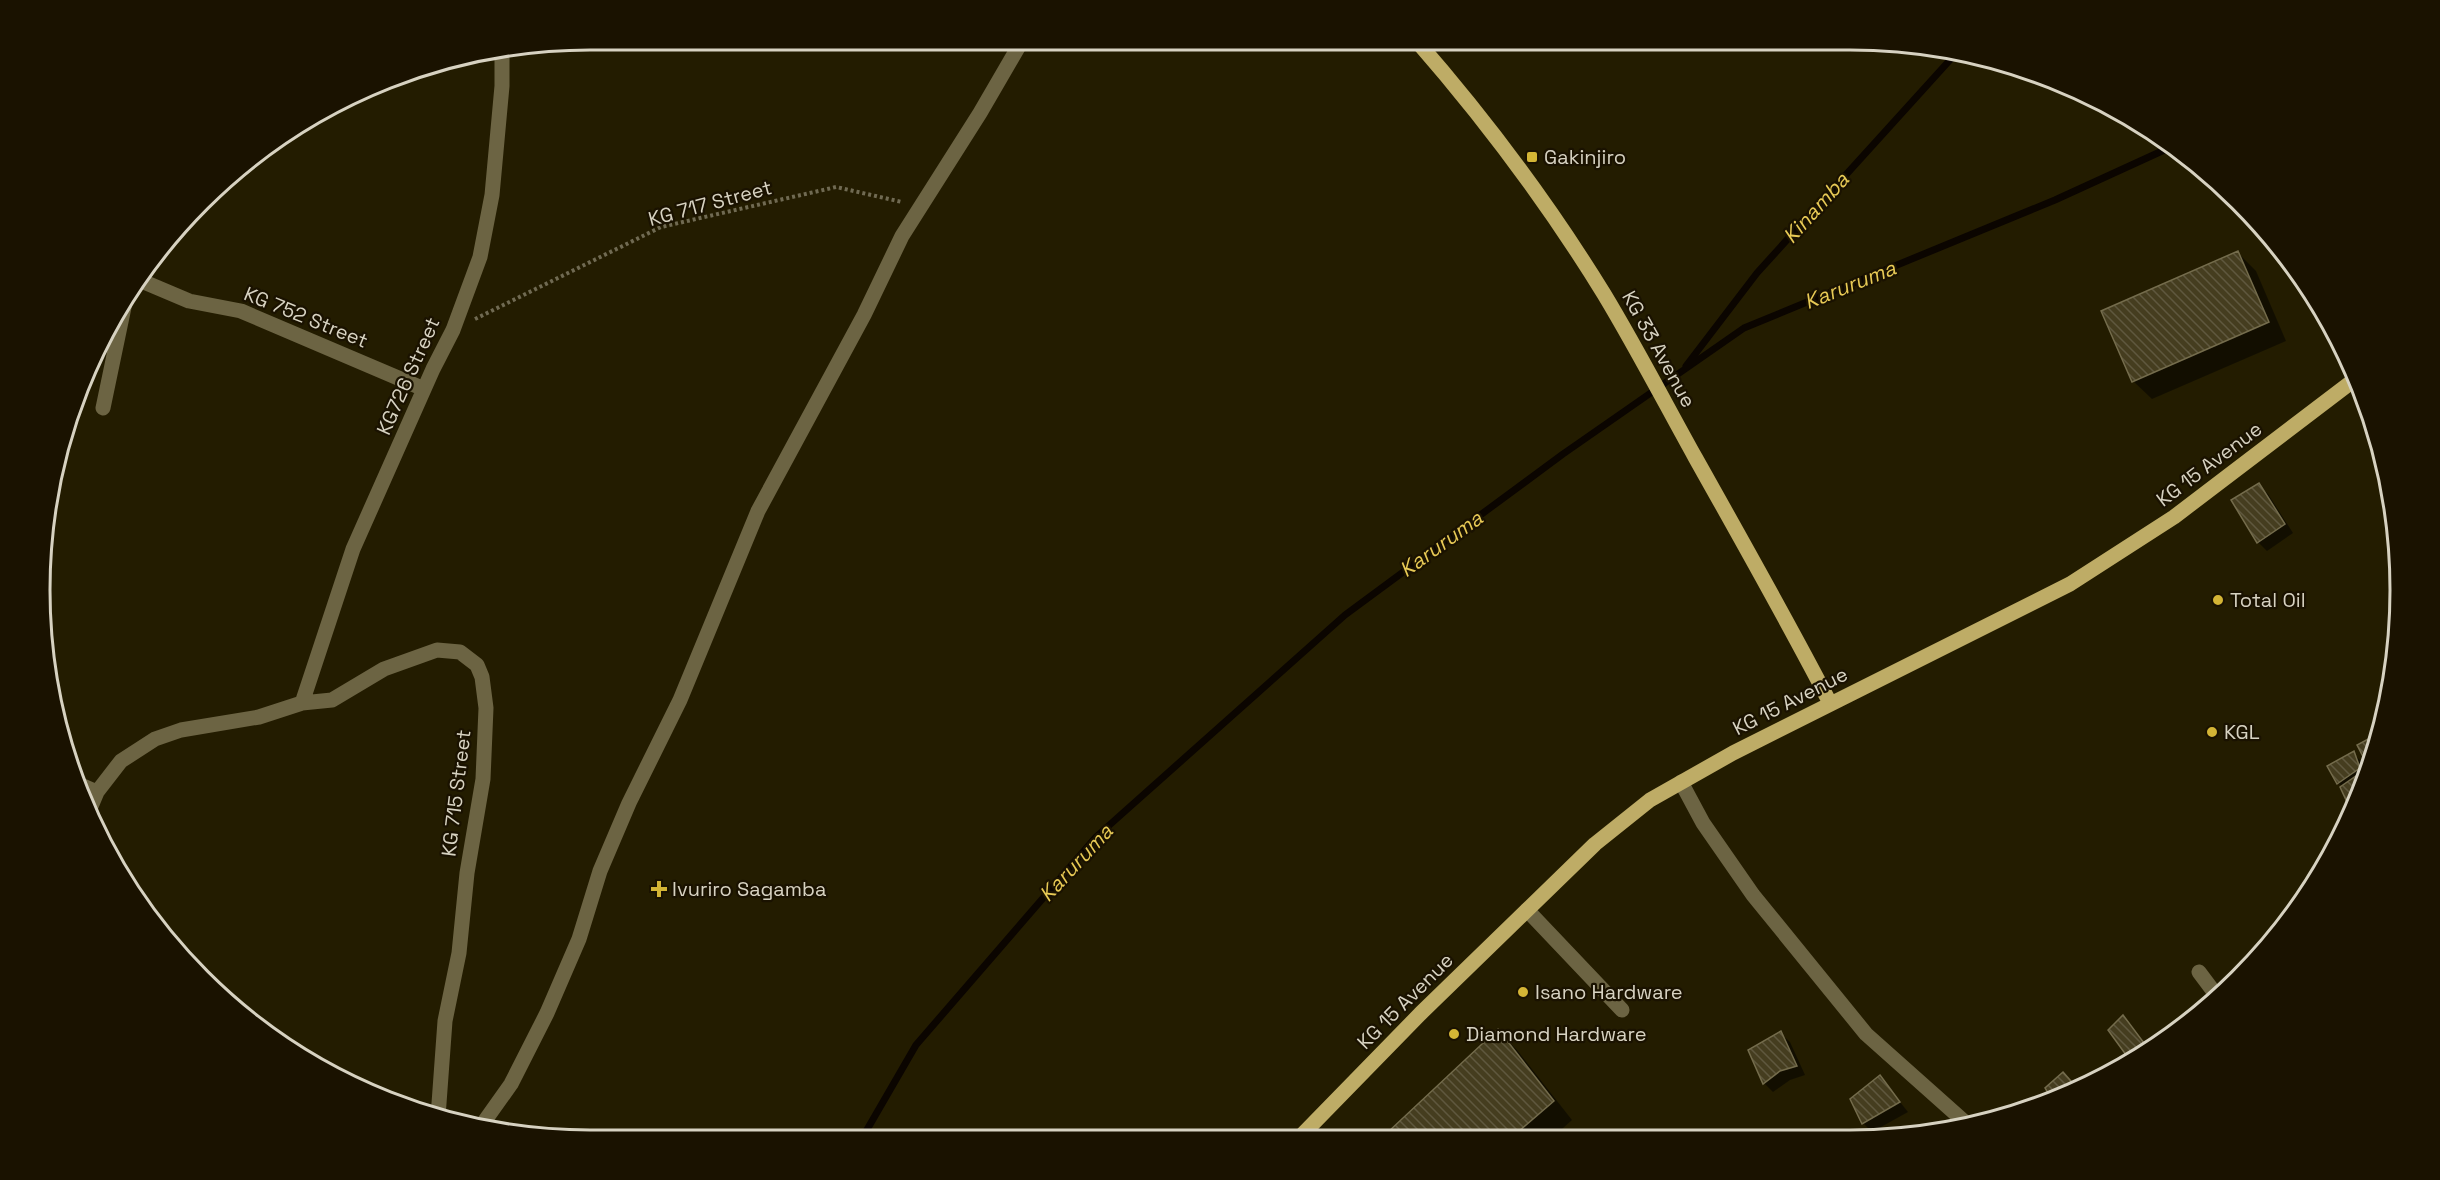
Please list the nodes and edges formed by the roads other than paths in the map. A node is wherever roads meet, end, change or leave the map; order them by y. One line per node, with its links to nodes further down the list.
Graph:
1 (1017, 50): 21 (street)
2 (1425, 50): 9 (main road, KG 33 Avenue)
3 (502, 57): 7 (street, KG726 Street)
4 (146, 283): 7 (street, KG 752 Street)
5 (121, 322): 8 (street)
6 (2349, 384): 9 (main road, KG 15 Avenue)
7 (424, 389): 10 (street, KG726 Street)
8 (103, 408)
9 (1830, 703): 11 (main road, KG 15 Avenue)
10 (302, 704): 13 (street, KG 715 Street); 19 (street, KG 715 Street)
11 (1681, 782): 15 (main road, KG 15 Avenue); 20 (street)
12 (87, 788): 13 (street)
13 (97, 792): 14 (street, KG 715 Street)
14 (93, 802)
15 (1527, 910): 18 (street); 22 (main road, KG 15 Avenue)
16 (2199, 972): 17 (street)
17 (2212, 990)
18 (1622, 1010)
19 (439, 1109)
20 (1961, 1119)
21 (485, 1120)
22 (1307, 1130)

